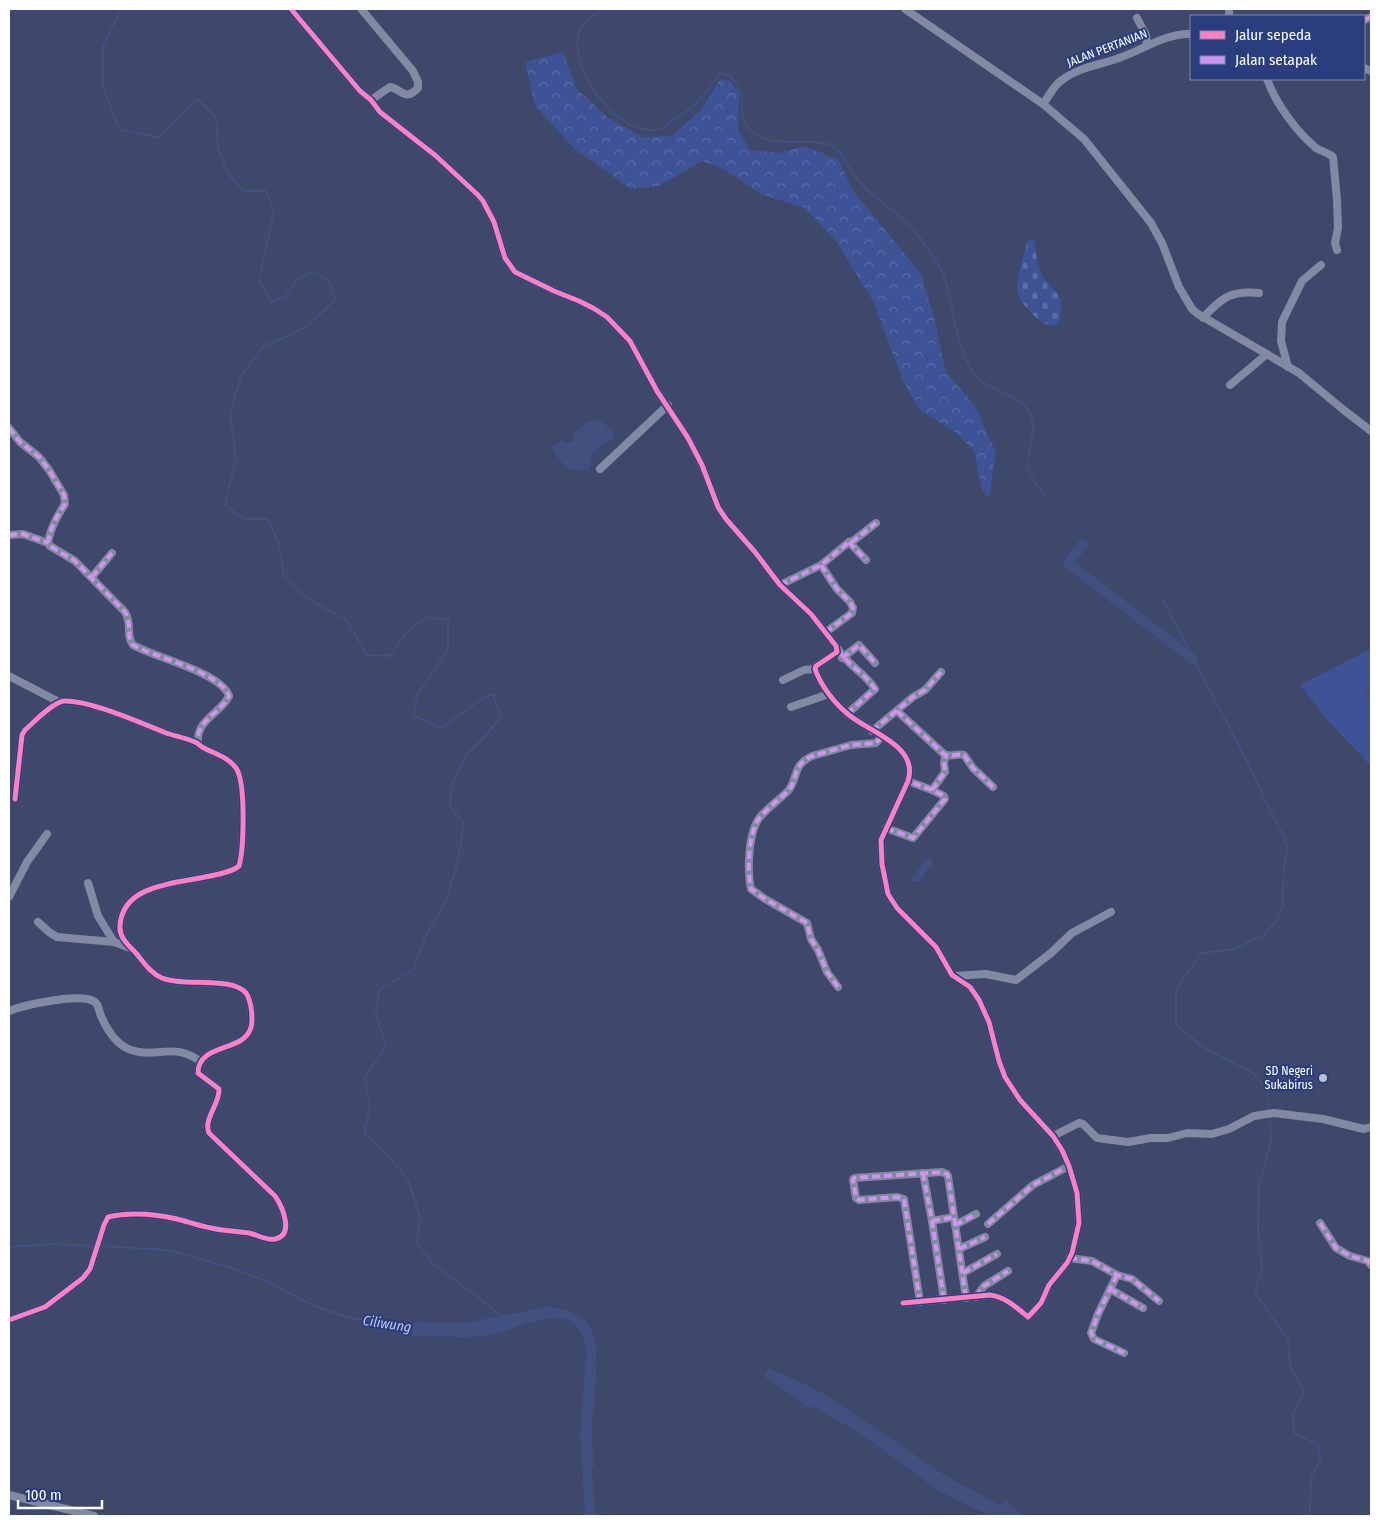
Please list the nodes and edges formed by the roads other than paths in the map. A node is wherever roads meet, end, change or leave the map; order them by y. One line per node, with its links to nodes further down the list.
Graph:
1 (291, 9): 8 (street)
2 (906, 9): 9 (street)
3 (362, 10): 8 (street)
4 (1137, 18): 6 (street)
5 (1190, 34): 6 (street, JALAN PERTANIAN)
6 (1147, 45): 9 (street, JALAN PERTANIAN)
7 (1267, 80): 10 (street)
8 (371, 100): 17 (street)
9 (1043, 104): 13 (street)
10 (1337, 250)
11 (1321, 265): 15 (street)
12 (1259, 293): 13 (street)
13 (1203, 318): 14 (street)
14 (1267, 354): 15 (street); 16 (street)
15 (1288, 366): 19 (street)
16 (1230, 384)
17 (668, 405): 20 (street); 29 (street)
18 (9, 428): 24 (street)
19 (1371, 431)
20 (600, 469)
21 (876, 522): 23 (street)
22 (9, 535): 24 (street)
23 (849, 542): 26 (street); 27 (street)
24 (48, 543): 28 (street)
25 (112, 553): 28 (street)
26 (866, 560)
27 (821, 565): 29 (street); 30 (street)
28 (92, 577): 45 (street)
29 (780, 585): 30 (street)
30 (826, 632): 31 (street)
31 (838, 649): 32 (street); 34 (street)
32 (842, 658): 33 (street); 42 (street)
33 (875, 663)
34 (815, 669): 37 (street); 38 (street)
35 (941, 672): 41 (street)
36 (9, 676): 39 (street)
37 (783, 680)
38 (829, 694): 40 (street); 42 (street)
39 (59, 702): 45 (street); 50 (street)
40 (791, 707)
41 (897, 711): 43 (street); 46 (street)
42 (847, 714): 43 (street)
43 (872, 731): 44 (street)
44 (882, 736): 47 (street); 60 (street)
45 (198, 742): 58 (street)
46 (946, 755): 48 (street); 49 (street)
47 (908, 781): 49 (street); 51 (street)
48 (993, 787)
49 (932, 790): 51 (street)
50 (15, 799)
51 (886, 828): 59 (street)
52 (47, 834): 54 (street)
53 (88, 883): 57 (street)
54 (9, 897)
55 (1111, 912): 59 (street)
56 (38, 922): 57 (street)
57 (114, 942): 58 (street)
58 (132, 949): 62 (street)
59 (954, 976): 64 (street)
60 (838, 988)
61 (9, 1011): 62 (street)
62 (201, 1062): 88 (street)
63 (1371, 1127): 64 (street)
64 (1053, 1136): 65 (street)
65 (1069, 1166): 71 (street); 75 (street)
66 (922, 1173): 68 (street); 69 (street); 85 (street)
67 (976, 1214): 69 (street)
68 (932, 1221): 69 (street); 83 (street)
69 (955, 1221): 73 (street)
70 (1320, 1223): 76 (street)
71 (988, 1224)
72 (985, 1237): 73 (street)
73 (959, 1249): 78 (street)
74 (997, 1254): 78 (street)
75 (1069, 1258): 79 (street); 81 (street)
76 (1371, 1264)
77 (1008, 1271): 81 (street)
78 (962, 1273): 82 (street)
79 (1117, 1275): 80 (street); 84 (street)
80 (1110, 1289): 87 (street); 89 (street)
81 (976, 1297): 82 (street)
82 (966, 1298): 83 (street)
83 (944, 1300): 85 (street)
84 (1159, 1301)
85 (920, 1302): 86 (street)
86 (903, 1303)
87 (1143, 1308)
88 (9, 1320)
89 (1124, 1353)
90 (9, 1495): 91 (street)
91 (94, 1516)

